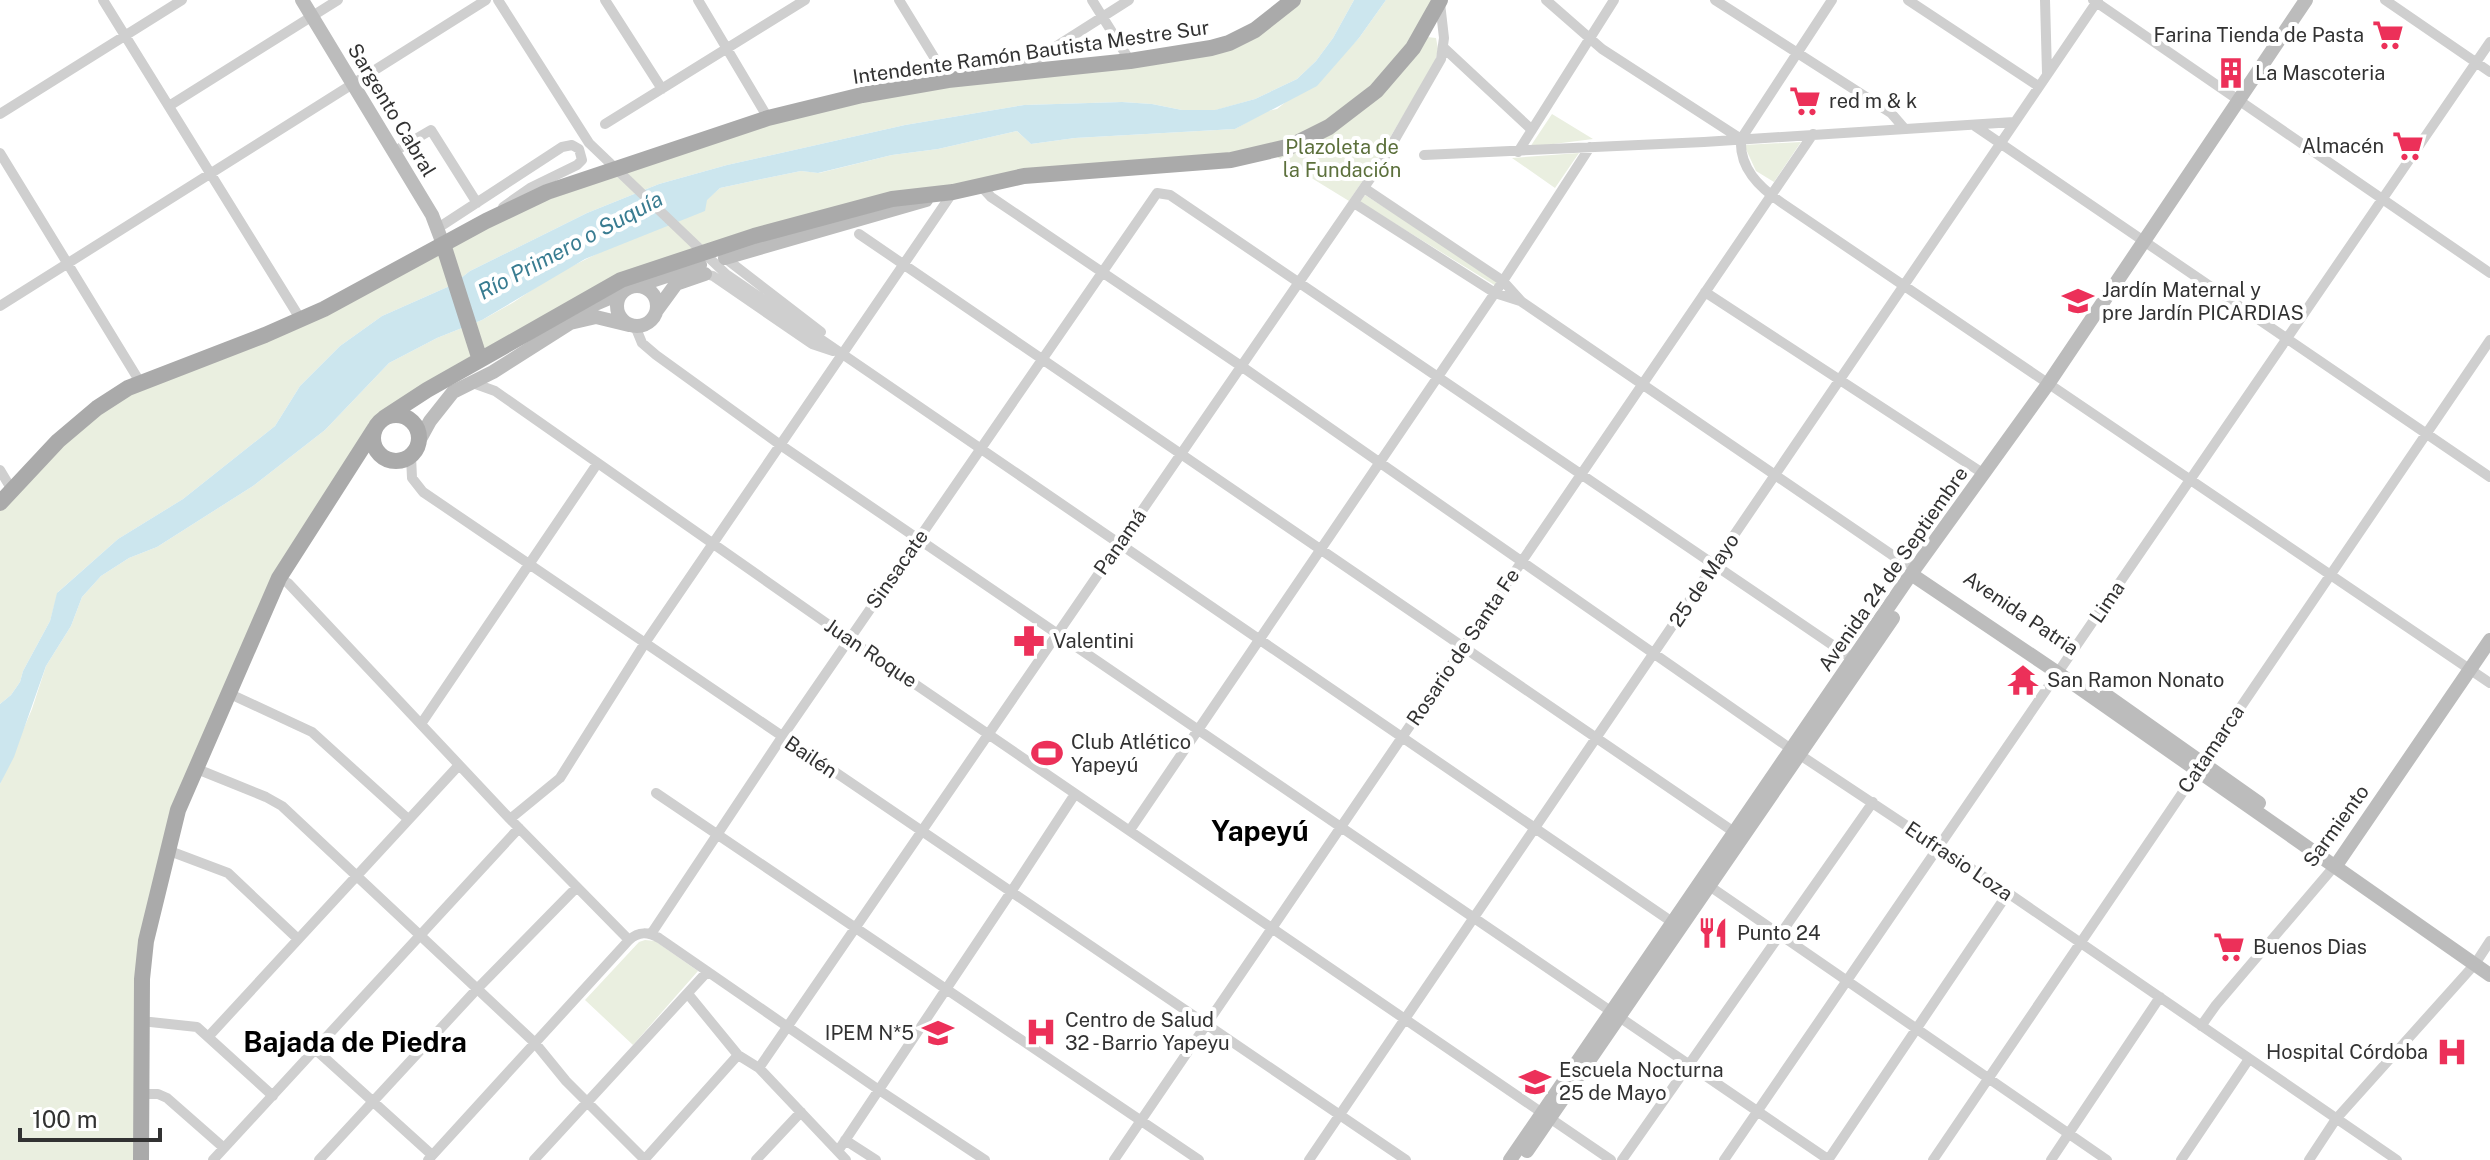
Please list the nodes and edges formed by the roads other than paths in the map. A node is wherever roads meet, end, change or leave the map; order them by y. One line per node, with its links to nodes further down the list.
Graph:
1 (103, 0): 26 (street)
2 (182, 0): 26 (street)
3 (302, 0): 24 (main road, Sargento Cabral)
4 (338, 0): 24 (street)
5 (486, 0): 38 (street)
6 (498, 0): 59 (street)
7 (605, 0): 40 (street)
8 (698, 0): 29 (street)
9 (805, 0): 29 (street)
10 (899, 0): 37 (street)
11 (1092, 0): 25 (street)
12 (1129, 0): 25 (street)
13 (1440, 0): 30 (street); 60 (main road)
14 (1546, 0): 27 (street)
15 (1614, 0): 27 (street)
16 (1715, 0): 31 (street)
17 (1832, 0): 31 (street)
18 (1908, 0): 39 (street)
19 (2045, 0): 36 (street)
20 (2306, 0): 41 (main road, Avenida 24 de Septiembre)
21 (2385, 0): 33 (street)
22 (1291, 1): 32 (main road, Intendente Ramón Bautista Mestre Sur)
23 (2095, 1): 36 (street, 25 de Mayo); 41 (street)
24 (312, 16): 38 (main road, Sargento Cabral); 42 (street)
25 (1102, 17): 32 (street); 35 (street)
26 (125, 36): 42 (street); 43 (street)
27 (1590, 40): 49 (street); 51 (street)
28 (2490, 42): 33 (street, Lima)
29 (728, 48): 40 (street); 44 (street)
30 (1444, 48): 49 (street); 61 (street, Panamá)
31 (1797, 54): 48 (street); 51 (street)
32 (1130, 61): 35 (main road, Intendente Ramón Bautista Mestre Sur)
33 (2476, 63): 34 (street); 64 (street, Lima)
34 (2490, 72)
35 (1015, 73): 37 (main road, Intendente Ramón Bautista Mestre Sur)
36 (2047, 73): 39 (street, 25 de Mayo)
37 (948, 80): 44 (main road, Intendente Ramón Bautista Mestre Sur)
38 (353, 85): 54 (main road, Sargento Cabral); 58 (street)
39 (2038, 86): 45 (street, 25 de Mayo)
40 (662, 89): 46 (street)
41 (2238, 100): 64 (street); 70 (main road, Avenida 24 de Septiembre)
42 (169, 106): 58 (street)
43 (0, 114)
44 (768, 118): 59 (main road, Intendente Ramón Bautista Mestre Sur)
45 (2014, 122): 47 (street); 52 (street, 25 de Mayo)
46 (605, 124)
47 (1975, 126): 48 (street); 52 (street)
48 (1904, 128): 50 (street)
49 (1532, 130): 55 (street)
50 (1813, 134): 51 (street); 63 (street, Rosario de Santa Fe)
51 (1741, 139): 53 (street); 63 (street)
52 (2000, 143): 70 (street); 80 (street, 25 de Mayo)
53 (1590, 147): 55 (street); 77 (street)
54 (395, 151): 65 (street); 69 (main road, Sargento Cabral)
55 (1518, 152): 57 (street)
56 (0, 153): 73 (street)
57 (1424, 155)
58 (211, 174): 73 (street); 87 (street)
59 (620, 175): 67 (main road, Intendente Ramón Bautista Mestre Sur); 72 (street)
60 (980, 185): 62 (main road); 75 (street, Eufrasio Loza)
61 (1364, 188): 66 (street, Panamá); 77 (street)
62 (953, 192): 71 (main road); 72 (main road); 74 (street)
63 (1771, 195): 80 (street); 81 (street, Rosario de Santa Fe)
64 (2383, 199): 76 (street); 90 (street, Lima)
65 (477, 203): 67 (street); 69 (street)
66 (1354, 203): 78 (street, Panamá); 83 (street)
67 (486, 221): 69 (main road, Intendente Ramón Bautista Mestre Sur)
68 (859, 234): 74 (street)
69 (440, 236): 87 (main road, Intendente Ramón Bautista Mestre Sur); 94 (main road)
70 (2145, 241): 90 (street); 100 (main road, Avenida 24 de Septiembre)
71 (725, 258): 92 (street)
72 (701, 260): 79 (main road); 86 (main road); 89 (main road); 92 (street); 92 (street)
73 (68, 264): 85 (street); 98 (street)
74 (904, 265): 92 (street); 93 (street)
75 (1100, 273): 78 (street, Sinsacate); 93 (street, Sinsacate); 95 (street, Eufrasio Loza)
76 (2490, 273)
77 (1503, 281): 83 (street); 84 (street)
78 (1298, 282): 95 (street, Panamá); 96 (street)
79 (639, 285): 82 (main road); 86 (main road)
80 (1904, 288): 97 (street, 25 de Mayo); 100 (street)
81 (1705, 292): 97 (street); 101 (street, Rosario de Santa Fe)
82 (621, 293): 88 (main road); 89 (main road)
83 (1495, 293): 84 (street); 96 (street)
84 (1522, 302): 101 (street, Avenida Patria)
85 (0, 306)
86 (657, 310): 88 (main road)
87 (301, 320): 98 (main road, Intendente Ramón Bautista Mestre Sur)
88 (632, 326): 99 (main road); 104 (street)
89 (526, 334): 94 (main road)
90 (2287, 339): 103 (street); 115 (street, Lima)
91 (2490, 340): 103 (street, Catamarca)
92 (843, 353): 104 (street); 105 (street)
93 (1042, 358): 105 (street, Sinsacate); 107 (street)
94 (480, 360): 102 (main road)
95 (1241, 366): 107 (street, Panamá); 108 (street, Eufrasio Loza)
96 (1436, 376): 108 (street); 111 (street)
97 (1840, 381): 112 (street); 113 (street, 25 de Mayo)
98 (140, 382): 116 (main road, Intendente Ramón Bautista Mestre Sur)
99 (470, 382): 106 (main road); 109 (street, Juan Roque)
100 (2048, 384): 112 (main road, Avenida 24 de Septiembre); 115 (street)
101 (1643, 385): 111 (street, Rosario de Santa Fe); 113 (street, Avenida Patria)
102 (379, 423): 106 (main road); 106 (main road); 127 (main road)
103 (2427, 433): 114 (street); 125 (street, Catamarca)
104 (779, 444): 118 (street); 119 (street)
105 (980, 448): 118 (street, Sinsacate); 120 (street)
106 (415, 449): 123 (street, Bailén)
107 (1181, 453): 120 (street, Panamá); 121 (street)
108 (1379, 461): 121 (street); 122 (street, Eufrasio Loza)
109 (597, 464): 119 (street, Juan Roque); 123 (street)
110 (0, 470): 116 (street)
111 (1581, 474): 122 (street, Rosario de Santa Fe); 124 (street)
112 (1984, 474): 126 (main road, Avenida 24 de Septiembre)
113 (1775, 477): 124 (street, 25 de Mayo); 126 (street, Avenida Patria)
114 (2490, 477)
115 (2190, 480): 125 (street); 137 (street, Lima)
116 (12, 490): 117 (main road, Intendente Ramón Bautista Mestre Sur)
117 (0, 503)
118 (919, 539): 128 (street); 130 (street, Sinsacate)
119 (712, 543): 130 (street, Juan Roque); 132 (street)
120 (1119, 543): 128 (street, Panamá); 129 (street)
121 (1320, 548): 129 (street); 133 (street)
122 (1522, 560): 133 (street, Rosario de Santa Fe); 134 (street, Eufrasio Loza)
123 (527, 564): 132 (street, Bailén); 140 (street)
124 (1715, 564): 134 (street, 25 de Mayo); 135 (street)
125 (2330, 573): 136 (street); 148 (street, Catamarca)
126 (1917, 577): 135 (main road, Avenida 24 de Septiembre); 137 (main road, Avenida Patria); 146 (main road, Avenida 24 de Septiembre)
127 (279, 578): 139 (main road); 140 (street)
128 (1056, 634): 141 (street); 142 (street, Panamá)
129 (1259, 638): 141 (street); 143 (street)
130 (849, 639): 142 (street, Juan Roque); 145 (street, Sinsacate)
131 (2490, 640): 136 (main road, Sarmiento)
132 (645, 643): 145 (street, Bailén); 154 (street)
133 (1464, 646): 143 (street, Rosario de Santa Fe); 144 (street)
134 (1655, 652): 144 (street, 25 de Mayo); 146 (street, Eufrasio Loza)
135 (1853, 659): 146 (main road, Avenida 24 de Septiembre)
136 (2470, 669): 138 (street); 164 (main road, Sarmiento)
137 (2061, 670): 148 (main road, Avenida Patria); 162 (street, Lima)
138 (2490, 683)
139 (228, 693): 149 (main road); 153 (street)
140 (421, 724): 147 (street)
141 (1197, 730): 155 (street); 158 (street)
142 (988, 733): 151 (street, Juan Roque); 159 (street, Panamá)
143 (1403, 736): 155 (street, Rosario de Santa Fe); 156 (street)
144 (1598, 736): 156 (street, 25 de Mayo); 160 (street)
145 (782, 737): 159 (street, Bailén); 161 (street, Sinsacate)
146 (1796, 752): 152 (street, Eufrasio Loza); 160 (main road, Avenida 24 de Septiembre); 166 (main road, Avenida 24 de Septiembre)
147 (459, 765): 153 (street); 154 (street)
148 (2199, 767): 164 (main road, Avenida Patria); 180 (street, Catamarca)
149 (197, 769): 163 (main road); 165 (street)
150 (656, 793): 161 (street)
151 (1075, 794): 158 (street, Juan Roque); 168 (street)
152 (1873, 802): 162 (street, Eufrasio Loza); 175 (street)
153 (408, 819): 165 (street)
154 (510, 819): 157 (street)
155 (1341, 827): 170 (street); 173 (street, Rosario de Santa Fe)
156 (1536, 827): 170 (street, 25 de Mayo); 171 (street)
157 (519, 828): 167 (street); 176 (street)
158 (1130, 830): 173 (street, Juan Roque)
159 (921, 831): 168 (street, Bailén); 172 (street, Panamá)
160 (1734, 832): 166 (main road, Avenida 24 de Septiembre)
161 (718, 835): 172 (street); 174 (street, Sinsacate)
162 (1938, 847): 169 (street, Eufrasio Loza); 184 (street, Lima)
163 (167, 850): 177 (street); 191 (main road)
164 (2336, 864): 181 (main road, Avenida Patria); 193 (street, Sarmiento)
165 (356, 877): 176 (street); 177 (street)
166 (1705, 883): 171 (main road, Avenida 24 de Septiembre); 175 (street)
167 (577, 887): 178 (street); 185 (street)
168 (1011, 892): 186 (street); 192 (street, Bailén)
169 (2008, 893): 180 (street, Eufrasio Loza); 195 (street)
170 (1473, 918): 189 (street); 190 (street, 25 de Mayo)
171 (1676, 925): 189 (main road, Avenida 24 de Septiembre)
172 (855, 927): 186 (street); 194 (street, Panamá)
173 (1273, 927): 190 (street, Juan Roque); 192 (street, Rosario de Santa Fe)
174 (651, 934): 178 (street); 182 (street)
175 (1780, 935): 184 (street); 201 (street)
176 (420, 936): 185 (street); 198 (street)
177 (298, 939): 196 (street)
178 (629, 940): 197 (street)
179 (2490, 941): 181 (street)
180 (2080, 942): 188 (street, Eufrasio Loza); 203 (street, Catamarca)
181 (2481, 962): 183 (main road, Avenida Patria); 213 (street)
182 (707, 972): 187 (street); 194 (street)
183 (2490, 975)
184 (1846, 982): 195 (street); 209 (street, Lima)
185 (477, 989): 197 (street); 207 (street)
186 (946, 989): 204 (street); 214 (street)
187 (688, 994): 199 (street); 208 (street)
188 (2160, 997): 193 (street, Eufrasio Loza); 215 (street)
189 (1615, 1015): 201 (street); 212 (main road, Avenida 24 de Septiembre)
190 (1406, 1018): 211 (street, 25 de Mayo); 212 (street, Juan Roque)
191 (141, 1021): 196 (street); 205 (main road)
192 (1207, 1024): 211 (street, Bailén); 214 (street, Rosario de Santa Fe)
193 (2201, 1026): 200 (street, Eufrasio Loza)
194 (787, 1027): 202 (street, Panamá); 204 (street)
195 (1917, 1031): 203 (street); 238 (street)
196 (209, 1036): 206 (street)
197 (535, 1043): 208 (street); 219 (street)
198 (316, 1050): 206 (street); 207 (street)
199 (738, 1055): 202 (street); 224 (street)
200 (2249, 1059): 213 (street, Eufrasio Loza); 242 (street)
201 (1689, 1065): 209 (street); 236 (street)
202 (759, 1068): 210 (street)
203 (1989, 1077): 215 (street); 239 (street, Catamarca)
204 (879, 1090): 216 (street); 228 (street)
205 (140, 1094): 217 (street); 220 (main road)
206 (273, 1096): 217 (street)
207 (374, 1102): 219 (street); 222 (street)
208 (587, 1102): 223 (street); 224 (street)
209 (1757, 1111): 237 (street, Lima); 238 (street)
210 (801, 1112): 218 (street); 225 (street)
211 (1340, 1114): 231 (street, 25 de Mayo); 232 (street, Bailén)
212 (1545, 1116): 233 (main road, Avenida 24 de Septiembre); 234 (main road, Avenida 24 de Septiembre); 235 (street, Juan Roque)
213 (2336, 1119): 243 (street); 244 (street, Eufrasio Loza)
214 (1142, 1121): 229 (street, Rosario de Santa Fe); 230 (street)
215 (2069, 1134): 240 (street); 241 (street)
216 (845, 1140): 218 (street); 227 (street)
217 (224, 1148): 221 (street)
218 (838, 1151): 226 (street)
219 (430, 1158)
220 (141, 1160)
221 (213, 1160)
222 (319, 1160)
223 (534, 1160)
224 (645, 1160)
225 (756, 1160)
226 (846, 1160)
227 (876, 1160)
228 (985, 1160)
229 (1114, 1160)
230 (1199, 1160)
231 (1309, 1160)
232 (1406, 1160)
233 (1510, 1160)
234 (1521, 1160)
235 (1611, 1160)
236 (1622, 1160)
237 (1724, 1160)
238 (1828, 1160)
239 (1933, 1160)
240 (2051, 1160)
241 (2107, 1160)
242 (2181, 1160)
243 (2309, 1160)
244 (2397, 1160)

